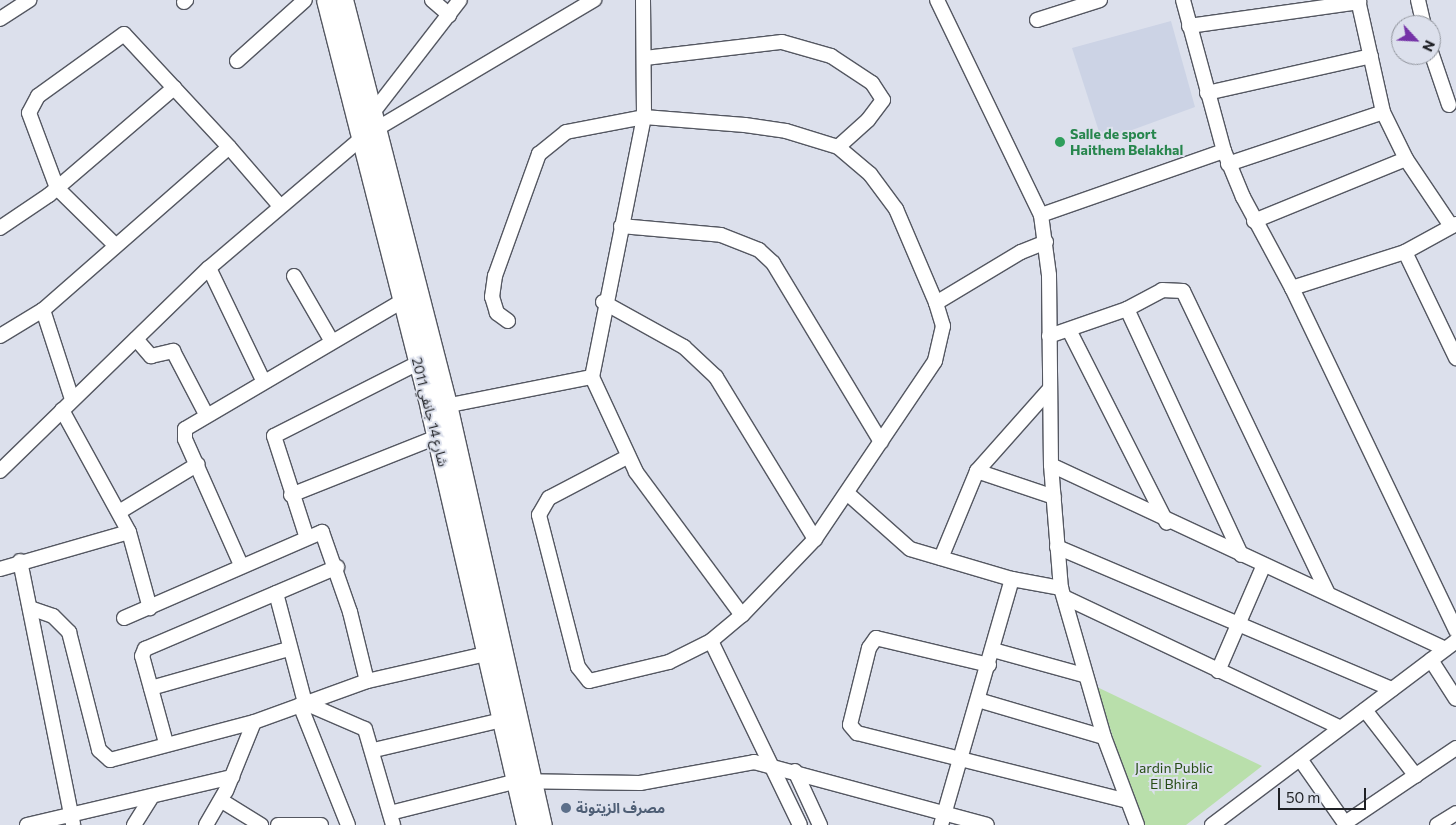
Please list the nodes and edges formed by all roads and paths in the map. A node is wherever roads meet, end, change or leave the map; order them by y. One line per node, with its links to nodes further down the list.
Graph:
1 (29, 0): 16 (street)
2 (304, 0): 21 (street)
3 (327, 0): 28 (main road, شارع 14 جانفي 2011)
4 (343, 0): 28 (main road, شارع 14 جانفي 2011)
5 (432, 0): 14 (street)
6 (460, 0): 14 (street)
7 (594, 0): 28 (street)
8 (642, 0): 20 (street)
9 (937, 0): 35 (street)
10 (1100, 0): 17 (street)
11 (1183, 0): 18 (street)
12 (1418, 0): 15 (street)
13 (1359, 1): 18 (street); 19 (street)
14 (449, 15): 28 (street)
15 (1422, 15)
16 (0, 19)
17 (1038, 20)
18 (1188, 26): 24 (street)
19 (1371, 56): 24 (street); 26 (street)
20 (645, 58): 27 (street); 30 (street)
21 (237, 60)
22 (1435, 65): 25 (street)
23 (174, 88): 29 (street); 33 (street); 33 (street)
24 (1207, 93): 31 (street)
25 (1449, 105)
26 (1383, 112): 31 (street); 32 (street)
27 (644, 117): 30 (street); 38 (street); 51 (street)
28 (369, 127): 34 (street); 46 (main road, شارع 14 جانفي 2011); 63 (main road, شارع 14 جانفي 2011)
29 (229, 147): 34 (street); 41 (street)
30 (838, 147): 48 (street)
31 (1226, 157): 35 (street); 36 (street)
32 (1406, 159): 36 (street); 37 (street)
33 (57, 188): 39 (street); 41 (street)
34 (279, 205): 43 (street)
35 (1041, 214): 40 (street)
36 (1254, 221): 45 (street)
37 (1454, 225): 42 (street)
38 (621, 226): 47 (street); 67 (street)
39 (0, 228)
40 (1046, 242): 48 (street); 54 (street)
41 (114, 244): 49 (street)
42 (1405, 252): 45 (street); 57 (street)
43 (208, 268): 55 (street); 60 (street)
44 (294, 276): 56 (street)
45 (1292, 288): 98 (street)
46 (402, 301): 56 (street); 58 (main road, شارع 14 جانفي 2011)
47 (603, 302): 59 (street); 80 (street)
48 (936, 303): 67 (street)
49 (43, 310): 53 (street); 62 (street)
50 (1127, 310): 52 (street); 82 (street); 91 (street)
51 (508, 321)
52 (1069, 330): 54 (street); 77 (street)
53 (0, 336)
54 (1049, 336): 61 (street)
55 (136, 339): 62 (street); 65 (street)
56 (331, 340): 60 (street)
57 (1456, 358)
58 (418, 363): 63 (main road, شارع 14 جانفي 2011); 74 (street)
59 (592, 377): 63 (street); 68 (street)
60 (263, 380): 65 (street)
61 (1049, 390): 70 (street); 72 (street)
62 (72, 398): 64 (street)
63 (439, 407): 66 (main road, شارع 14 جانفي 2011); 103 (main road, شارع 14 جانفي 2011)
64 (62, 410): 71 (street); 76 (street)
65 (206, 414): 69 (street)
66 (437, 437): 74 (street); 103 (main road, شارع 14 جانفي 2011)
67 (881, 442): 73 (street)
68 (627, 457): 95 (street); 99 (street)
69 (198, 464): 76 (street); 85 (street)
70 (1051, 465): 75 (street); 77 (street)
71 (0, 471)
72 (977, 471): 75 (street); 83 (street)
73 (847, 492): 80 (street); 83 (street)
74 (291, 495): 79 (street)
75 (1054, 497): 81 (street)
76 (119, 512): 78 (street)
77 (1167, 522): 82 (street)
78 (129, 532): 84 (street); 94 (street)
79 (306, 535): 85 (street); 86 (street)
80 (815, 539): 95 (street)
81 (1057, 547): 90 (street); 97 (street)
82 (1241, 555): 87 (street)
83 (941, 558): 89 (street)
84 (20, 561): 88 (street); 93 (street)
85 (241, 565): 94 (street)
86 (337, 567): 92 (street); 108 (street)
87 (1263, 567): 91 (street); 97 (street)
88 (0, 569)
89 (1012, 579): 90 (street); 102 (street)
90 (1063, 592): 106 (street); 107 (street)
91 (1327, 592): 100 (street)
92 (276, 593): 101 (street); 109 (street)
93 (30, 608): 119 (street); 136 (street)
94 (150, 608): 96 (street)
95 (742, 615): 99 (street)
96 (124, 618)
97 (1240, 624): 106 (street); 110 (street)
98 (1456, 632)
99 (711, 641): 124 (street)
100 (1451, 645): 104 (street)
101 (289, 649): 109 (street); 113 (street)
102 (994, 650): 105 (street); 107 (street)
103 (494, 652): 108 (street); 115 (main road, شارع 14 جانفي 2011); 128 (main road, شارع 14 جانفي 2011)
104 (1431, 660): 110 (street); 111 (street)
105 (989, 665): 112 (street); 122 (street)
106 (1218, 671): 117 (street)
107 (1084, 675): 118 (street)
108 (367, 681): 113 (street)
109 (151, 688): 119 (street)
110 (1392, 689): 114 (street)
111 (1456, 699)
112 (978, 700): 118 (street); 122 (street)
113 (303, 704): 116 (street); 121 (street); 144 (street)
114 (1364, 710): 117 (street); 126 (street)
115 (502, 720): 121 (street); 128 (main road, شارع 14 جانفي 2011)
116 (254, 722): 119 (street); 127 (street)
117 (1341, 728): 123 (street)
118 (1104, 737): 131 (street)
119 (166, 743)
120 (1456, 748): 126 (street)
121 (374, 750): 133 (street)
122 (959, 756): 131 (street); 134 (street)
123 (1300, 759): 135 (street); 137 (street)
124 (773, 764): 125 (street); 128 (street); 147 (street)
125 (795, 771): 134 (street); 148 (street)
126 (1416, 776): 137 (street)
127 (232, 777): 129 (street); 130 (street)
128 (525, 781): 133 (street); 145 (main road, شارع 14 جانفي 2011); 146 (main road, شارع 14 جانفي 2011)
129 (152, 796): 136 (street); 139 (street)
130 (222, 800): 140 (street); 141 (street)
131 (1128, 801): 150 (street)
132 (1456, 813): 152 (street)
133 (392, 819)
134 (943, 819): 149 (street)
135 (1232, 819): 151 (street)
136 (72, 820): 138 (street)
137 (1346, 824)
138 (27, 825)
139 (134, 825)
140 (206, 825)
141 (261, 825)
142 (278, 825): 143 (street)
143 (321, 825)
144 (348, 825)
145 (527, 825)
146 (542, 825)
147 (800, 825)
148 (820, 825)
149 (987, 825)
150 (1137, 825)
151 (1212, 825)
152 (1437, 825)

